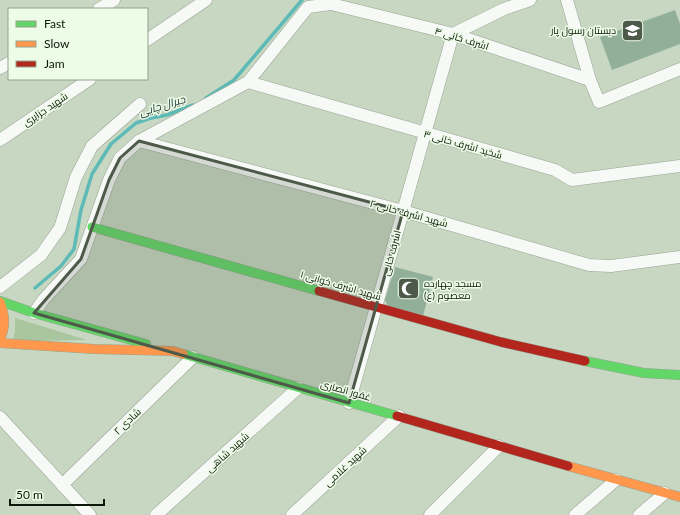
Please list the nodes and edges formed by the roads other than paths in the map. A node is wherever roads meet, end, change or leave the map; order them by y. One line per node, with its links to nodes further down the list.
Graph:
1 (114, 0): 6 (street)
2 (206, 0): 8 (street)
3 (530, 0): 7 (street)
4 (566, 0): 11 (street)
5 (331, 2): 7 (street, اشرف خانی ۴); 12 (street)
6 (101, 8)
7 (453, 34): 11 (street, اشرف خانی ۴); 14 (street, اشرف خانی)
8 (148, 39)
9 (680, 69): 11 (street)
10 (89, 80): 15 (street, شهید جزایری)
11 (590, 80)
12 (248, 82): 14 (street, شخید اشرف خانی ۳); 16 (street)
13 (140, 104): 21 (street)
14 (424, 133): 17 (street, شخید اشرف خانی ۳); 18 (street, اشرف خانی)
15 (0, 140)
16 (139, 142): 18 (street, شهید اشرف خانی ۲); 19 (street)
17 (680, 166)
18 (403, 211): 20 (street, شهید اشرف خانی ۲); 23 (street, اشرف خانی)
19 (92, 227): 23 (street, شهید اشرف خوانی ۱); 24 (street)
20 (680, 257)
21 (0, 287)
22 (0, 302): 24 (street); 25 (street)
23 (377, 306): 29 (street, شهید اشرف خوانی ۱); 31 (street, اشرف خانی)
24 (34, 313): 27 (street)
25 (0, 339)
26 (0, 343): 27 (street, غفور انصاری)
27 (173, 351): 28 (street, غفور انصاری)
28 (193, 357): 30 (street, غفور انصاری); 36 (street, شادی ۲)
29 (680, 374)
30 (298, 388): 31 (street, غفور انصاری); 40 (street, شهید شاهی)
31 (349, 403): 32 (street, غفور انصاری)
32 (399, 416): 34 (street, غفور انصاری); 41 (street, شهید غلامی)
33 (0, 417): 36 (street)
34 (499, 446): 35 (street, غفور انصاری); 42 (street)
35 (616, 480): 37 (street, غفور انصاری); 43 (street)
36 (62, 485): 39 (street)
37 (665, 493): 38 (street, غفور انصاری); 44 (street)
38 (680, 497)
39 (90, 515)
40 (156, 515)
41 (292, 515)
42 (430, 515)
43 (575, 515)
44 (639, 515)

